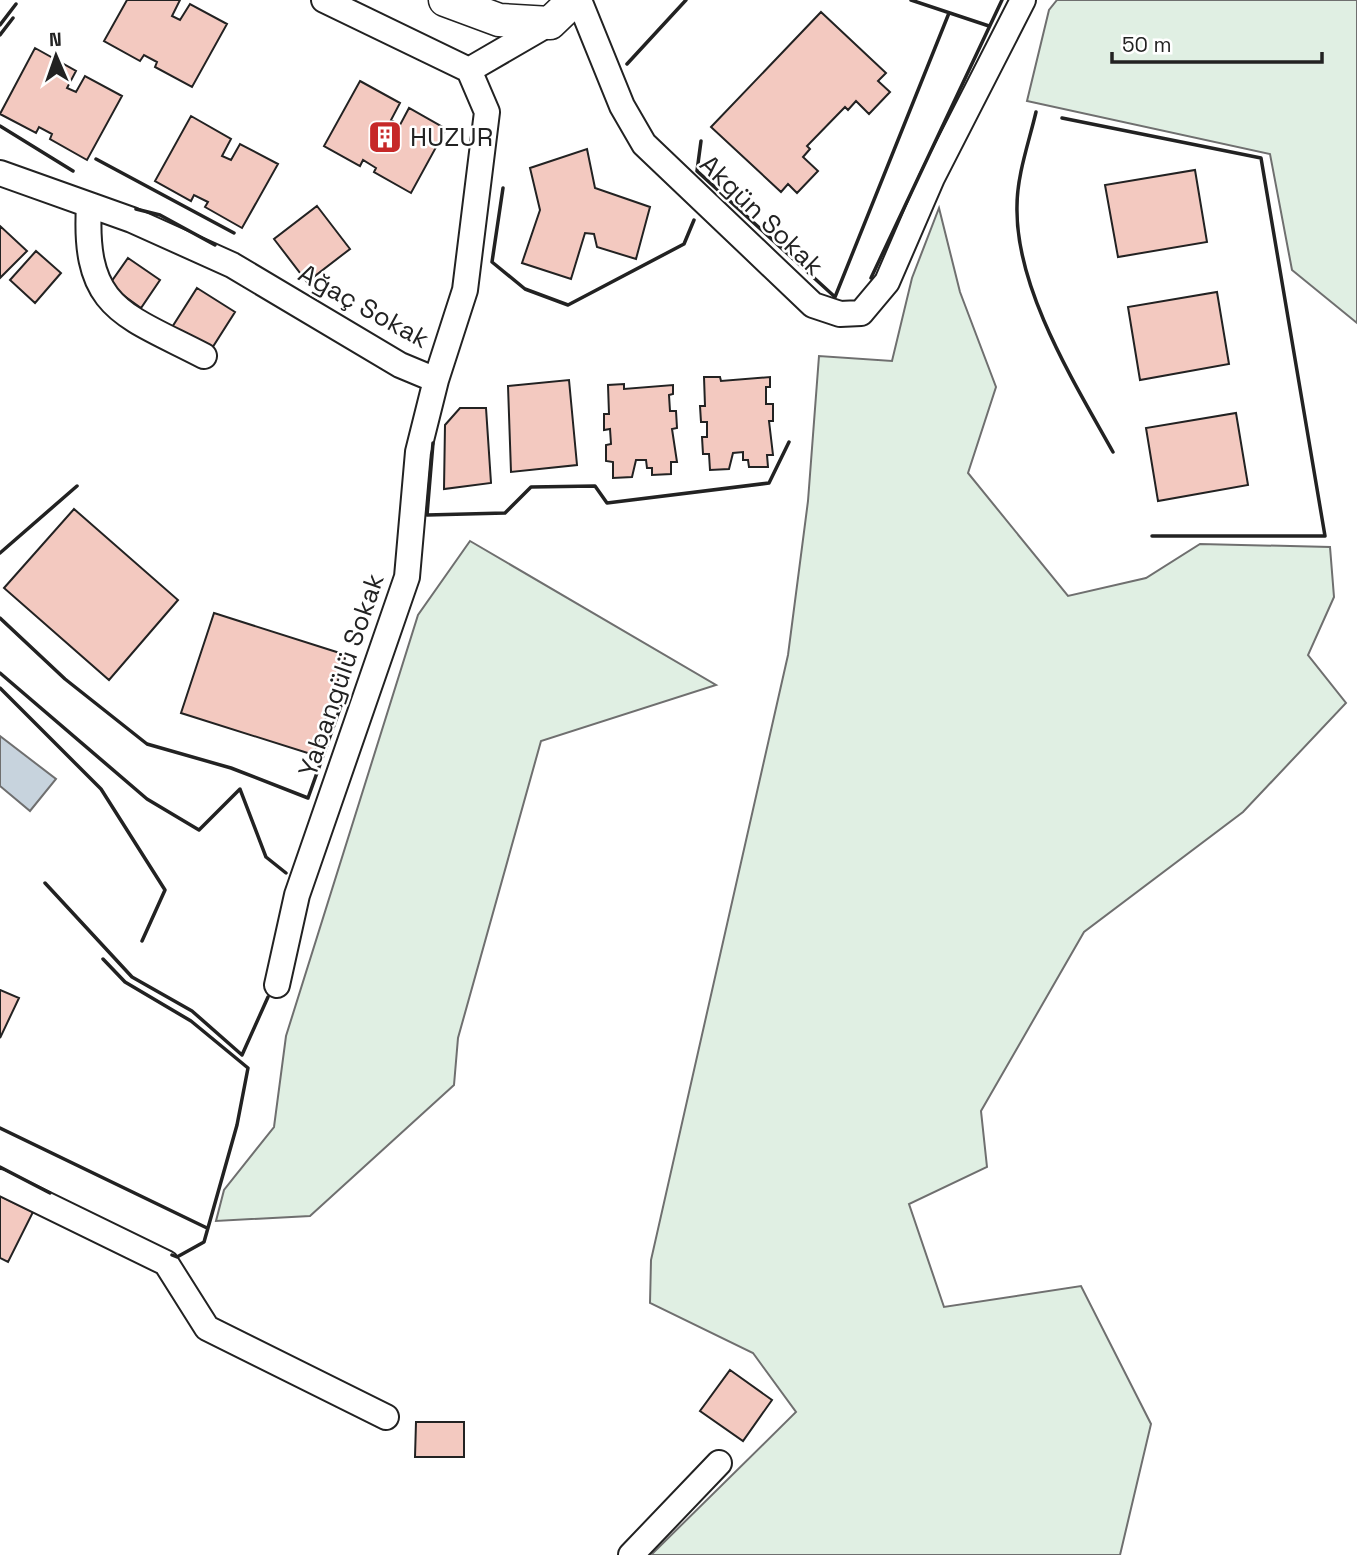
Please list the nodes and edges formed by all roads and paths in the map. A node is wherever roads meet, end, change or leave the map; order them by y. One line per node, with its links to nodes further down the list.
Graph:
1 (324, 0): 6 (street)
2 (445, 0): 5 (street)
3 (576, 0): 4 (street, Akgün Sokak); 5 (street)
4 (1023, 0)
5 (550, 23): 6 (street)
6 (469, 70): 10 (street, Ağaç Sokak)
7 (0, 173): 8 (street, Ağaç Sokak)
8 (89, 205): 9 (street); 10 (street, Ağaç Sokak)
9 (204, 356)
10 (436, 380): 11 (street, Yabangülü Sokak)
11 (277, 985)
12 (0, 1182): 13 (street)
13 (386, 1417)
14 (719, 1463): 15 (street)
15 (631, 1555)

